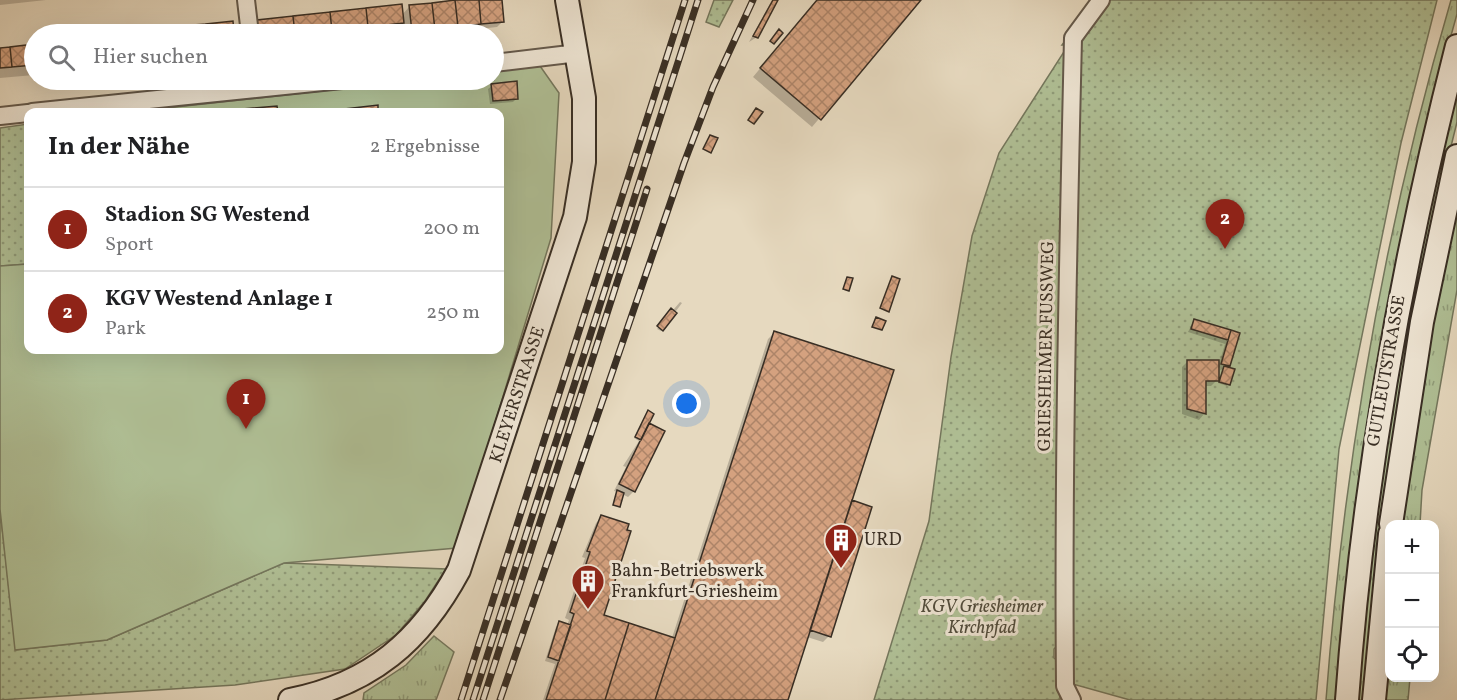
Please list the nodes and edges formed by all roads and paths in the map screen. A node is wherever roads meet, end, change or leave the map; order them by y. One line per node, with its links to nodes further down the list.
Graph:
1 (246, 0): 4 (street)
2 (567, 0): 6 (main road, KLEYERSTRASSE)
3 (1101, 0): 16 (street, GRIESHEIMER FUSSWEG)
4 (249, 24)
5 (1457, 46): 17 (main road, GUTLEUTSTRASSE)
6 (578, 53): 7 (street); 15 (main road, KLEYERSTRASSE)
7 (504, 62)
8 (209, 90): 9 (street)
9 (69, 108)
10 (24, 114): 11 (street)
11 (0, 116)
12 (1457, 156): 13 (main road, GUTLEUTSTRASSE)
13 (1392, 520)
14 (1385, 574): 18 (main road)
15 (290, 700)
16 (1072, 700)
17 (1347, 700)
18 (1374, 700)

